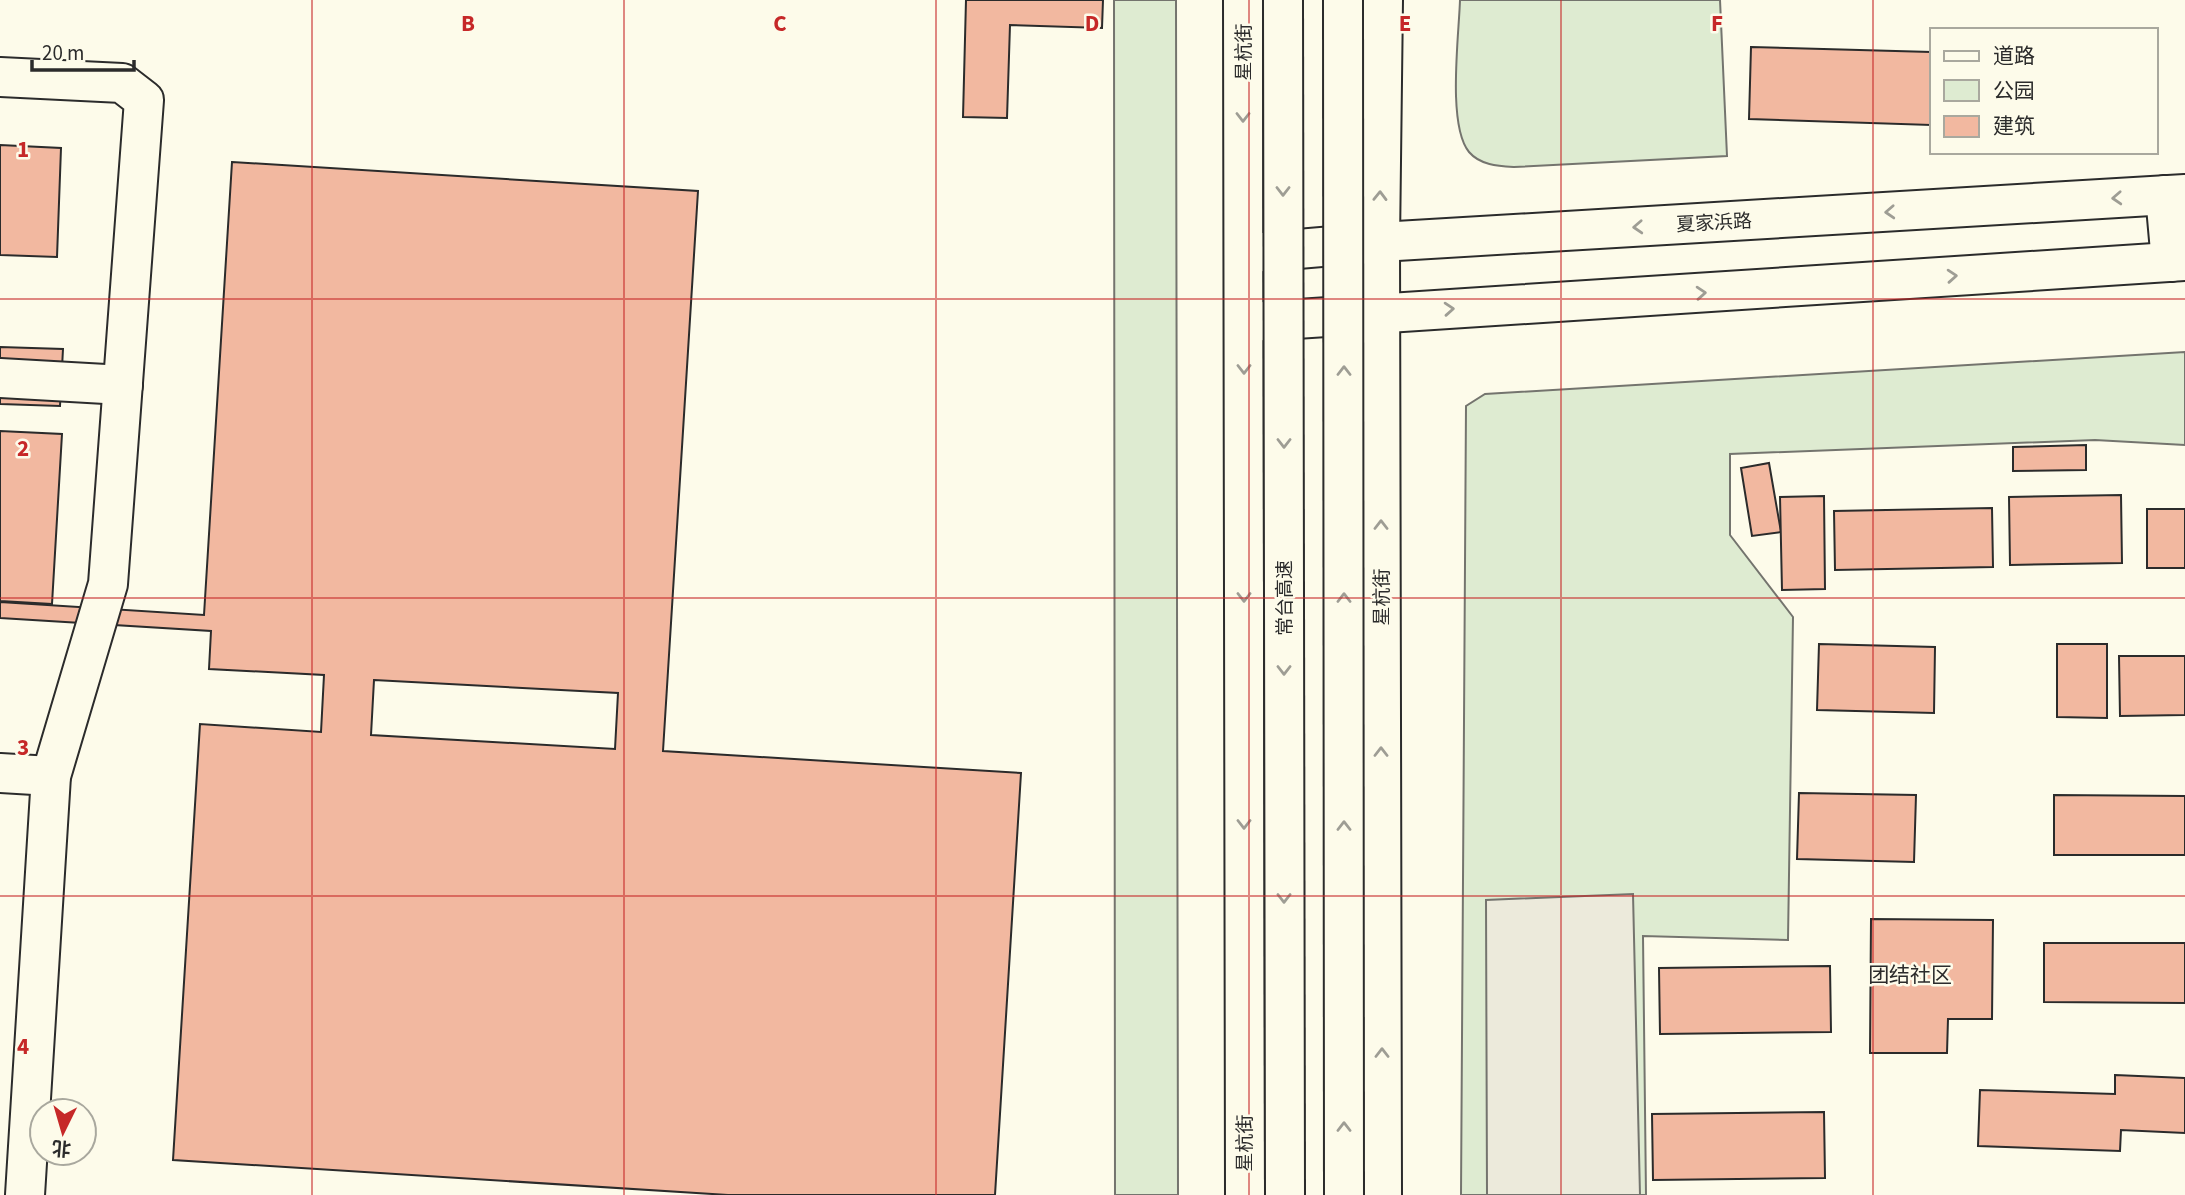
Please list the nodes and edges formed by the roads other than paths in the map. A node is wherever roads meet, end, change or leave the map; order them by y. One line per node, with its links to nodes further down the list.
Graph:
1 (1243, 0): 8 (main road, 星杭街, one-way to 8)
2 (1283, 0): 18 (main road, 常台高速, one-way to 18, bridge)
3 (1343, 0): 19 (main road, one-way to 3, bridge)
4 (1383, 0): 7 (main road, 星杭街, one-way to 4)
5 (0, 76): 13 (main road)
6 (2175, 195): 7 (main road, 夏家浜路, one-way to 7); 9 (main road)
7 (1380, 242): 8 (main road, 夏家浜路); 10 (main road, 星杭街)
8 (1244, 254): 11 (main road, 星杭街)
9 (2178, 261): 10 (main road, one-way to 9)
10 (1381, 314): 11 (main road); 20 (main road, 星杭街, one-way to 10)
11 (1244, 322): 17 (main road, 星杭街, one-way to 17)
12 (0, 378): 13 (main road)
13 (123, 385): 15 (main road)
14 (0, 773): 15 (main road)
15 (51, 776): 16 (main road)
16 (24, 1195)
17 (1244, 1195)
18 (1285, 1195)
19 (1344, 1195)
20 (1382, 1195)

